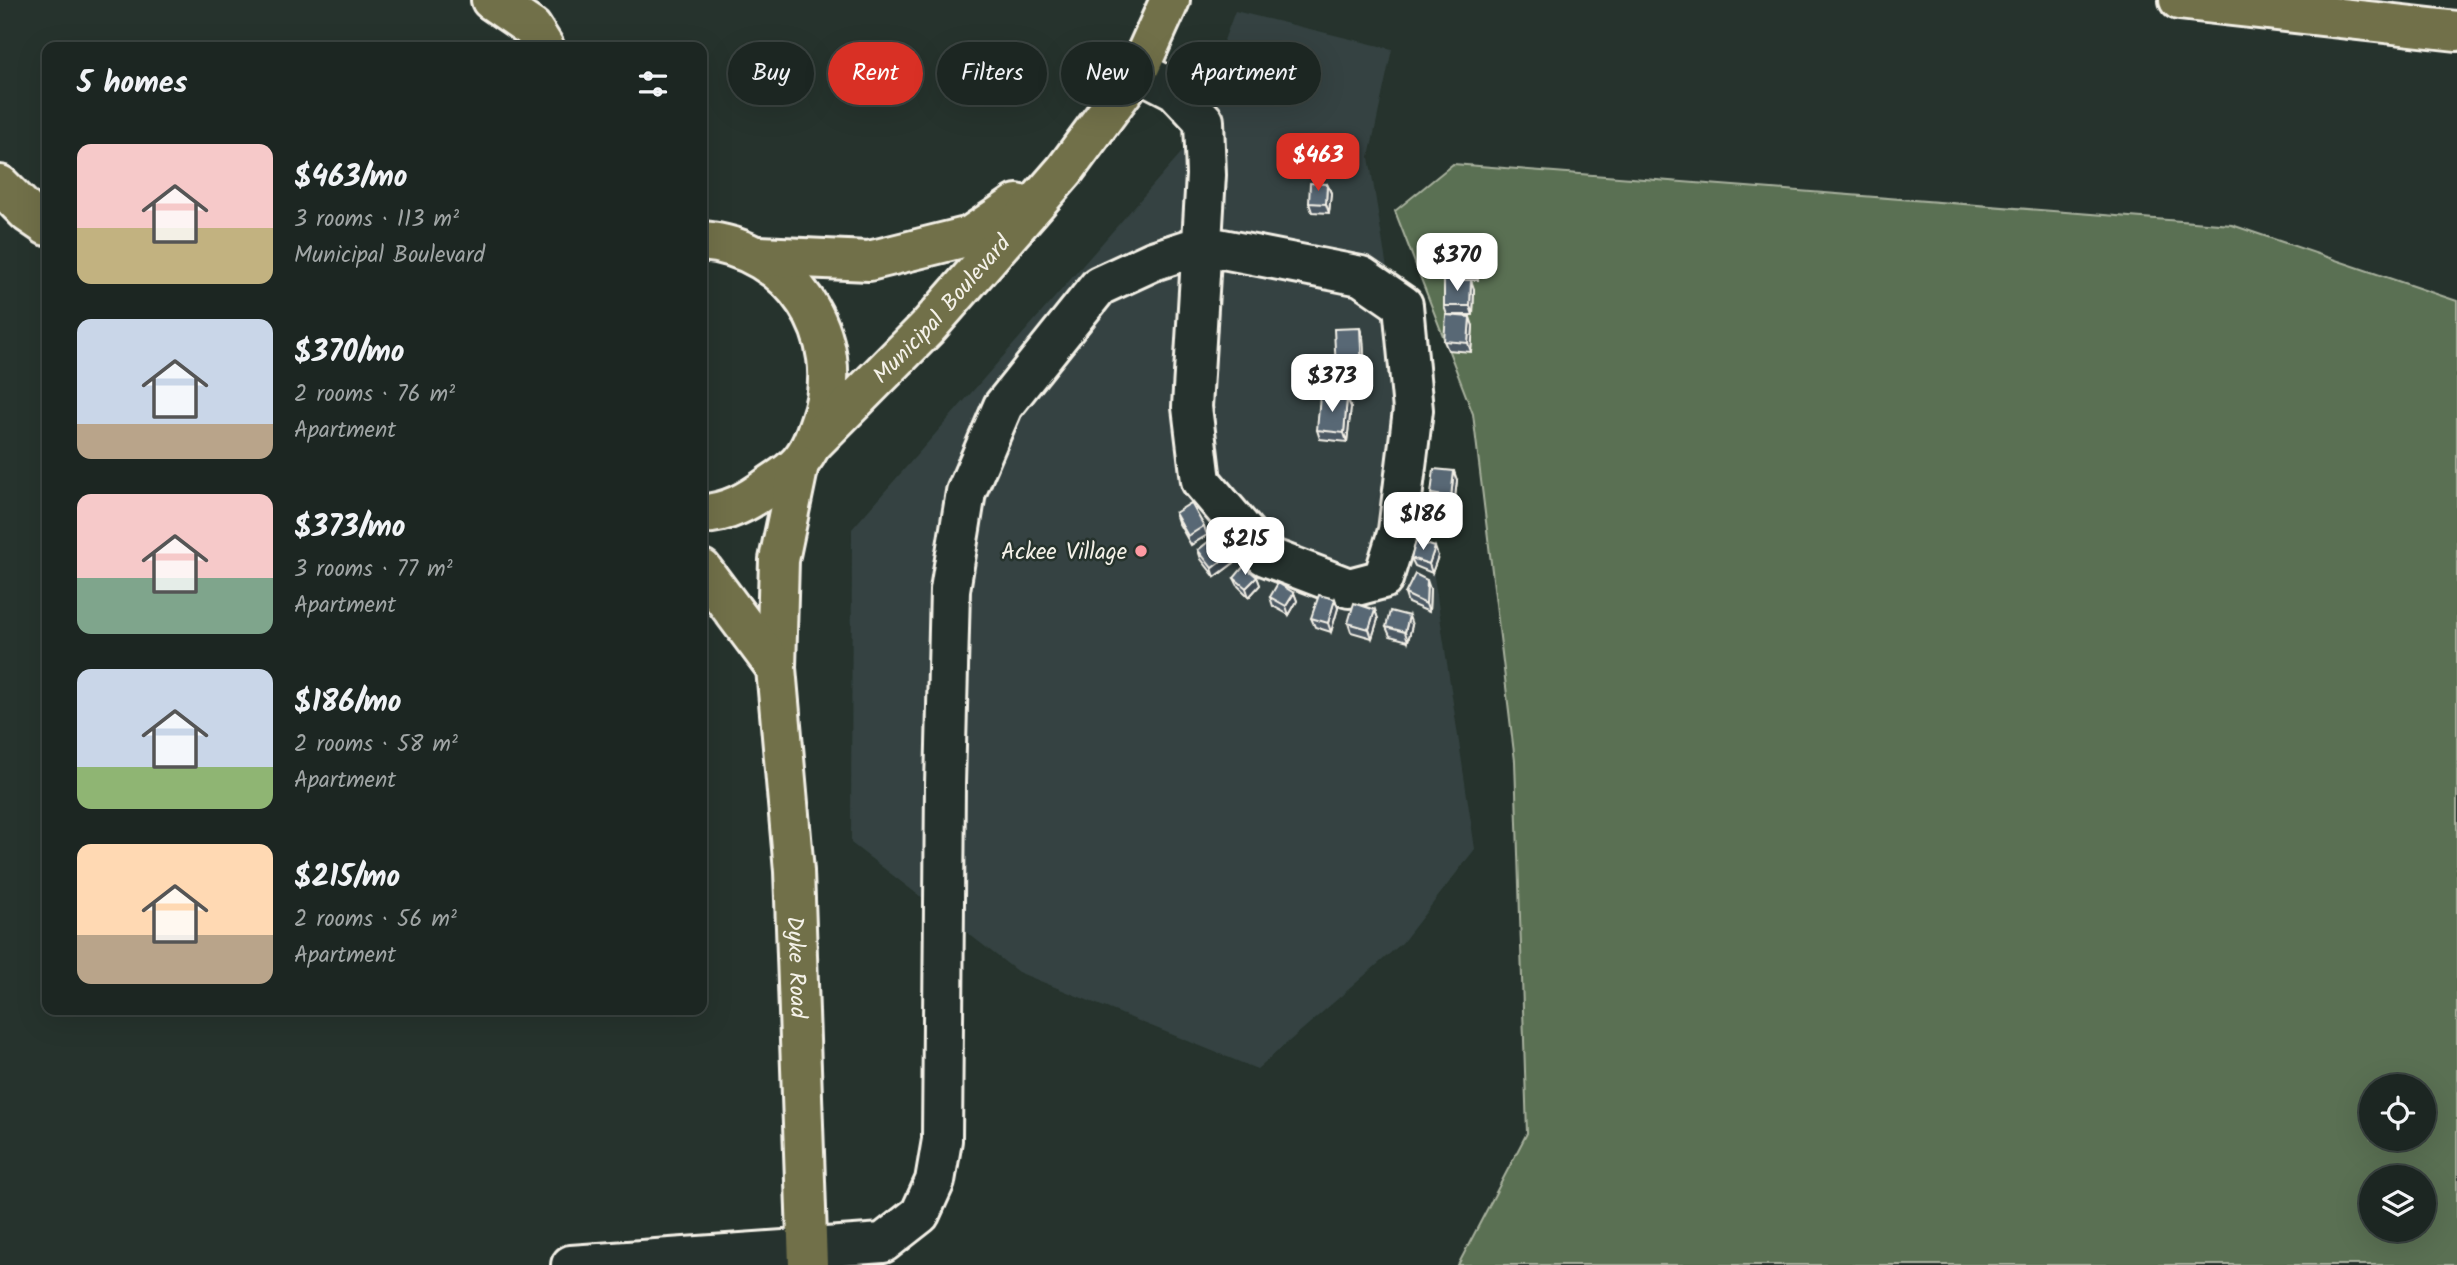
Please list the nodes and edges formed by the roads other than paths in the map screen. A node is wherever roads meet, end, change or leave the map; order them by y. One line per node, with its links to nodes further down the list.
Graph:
1 (491, 0): 5 (main road)
2 (1170, 0): 6 (main road, Municipal Boulevard)
3 (2179, 0): 4 (main road)
4 (2457, 31)
5 (541, 42)
6 (1151, 42)
7 (1153, 79): 13 (street)
8 (1113, 105): 9 (main road, Municipal Boulevard)
9 (1065, 170): 14 (main road, Municipal Boulevard); 15 (main road, Municipal Boulevard)
10 (0, 185): 11 (main road)
11 (42, 223)
12 (707, 241): 14 (main road)
13 (1202, 245): 13 (street); 19 (street)
14 (759, 256): 15 (main road, Dyke Road)
15 (805, 454): 16 (main road, Municipal Boulevard); 18 (main road, Dyke Road)
16 (707, 513)
17 (707, 576): 18 (main road)
18 (776, 668): 19 (main road, Dyke Road)
19 (808, 1257): 20 (street)
20 (571, 1265)

